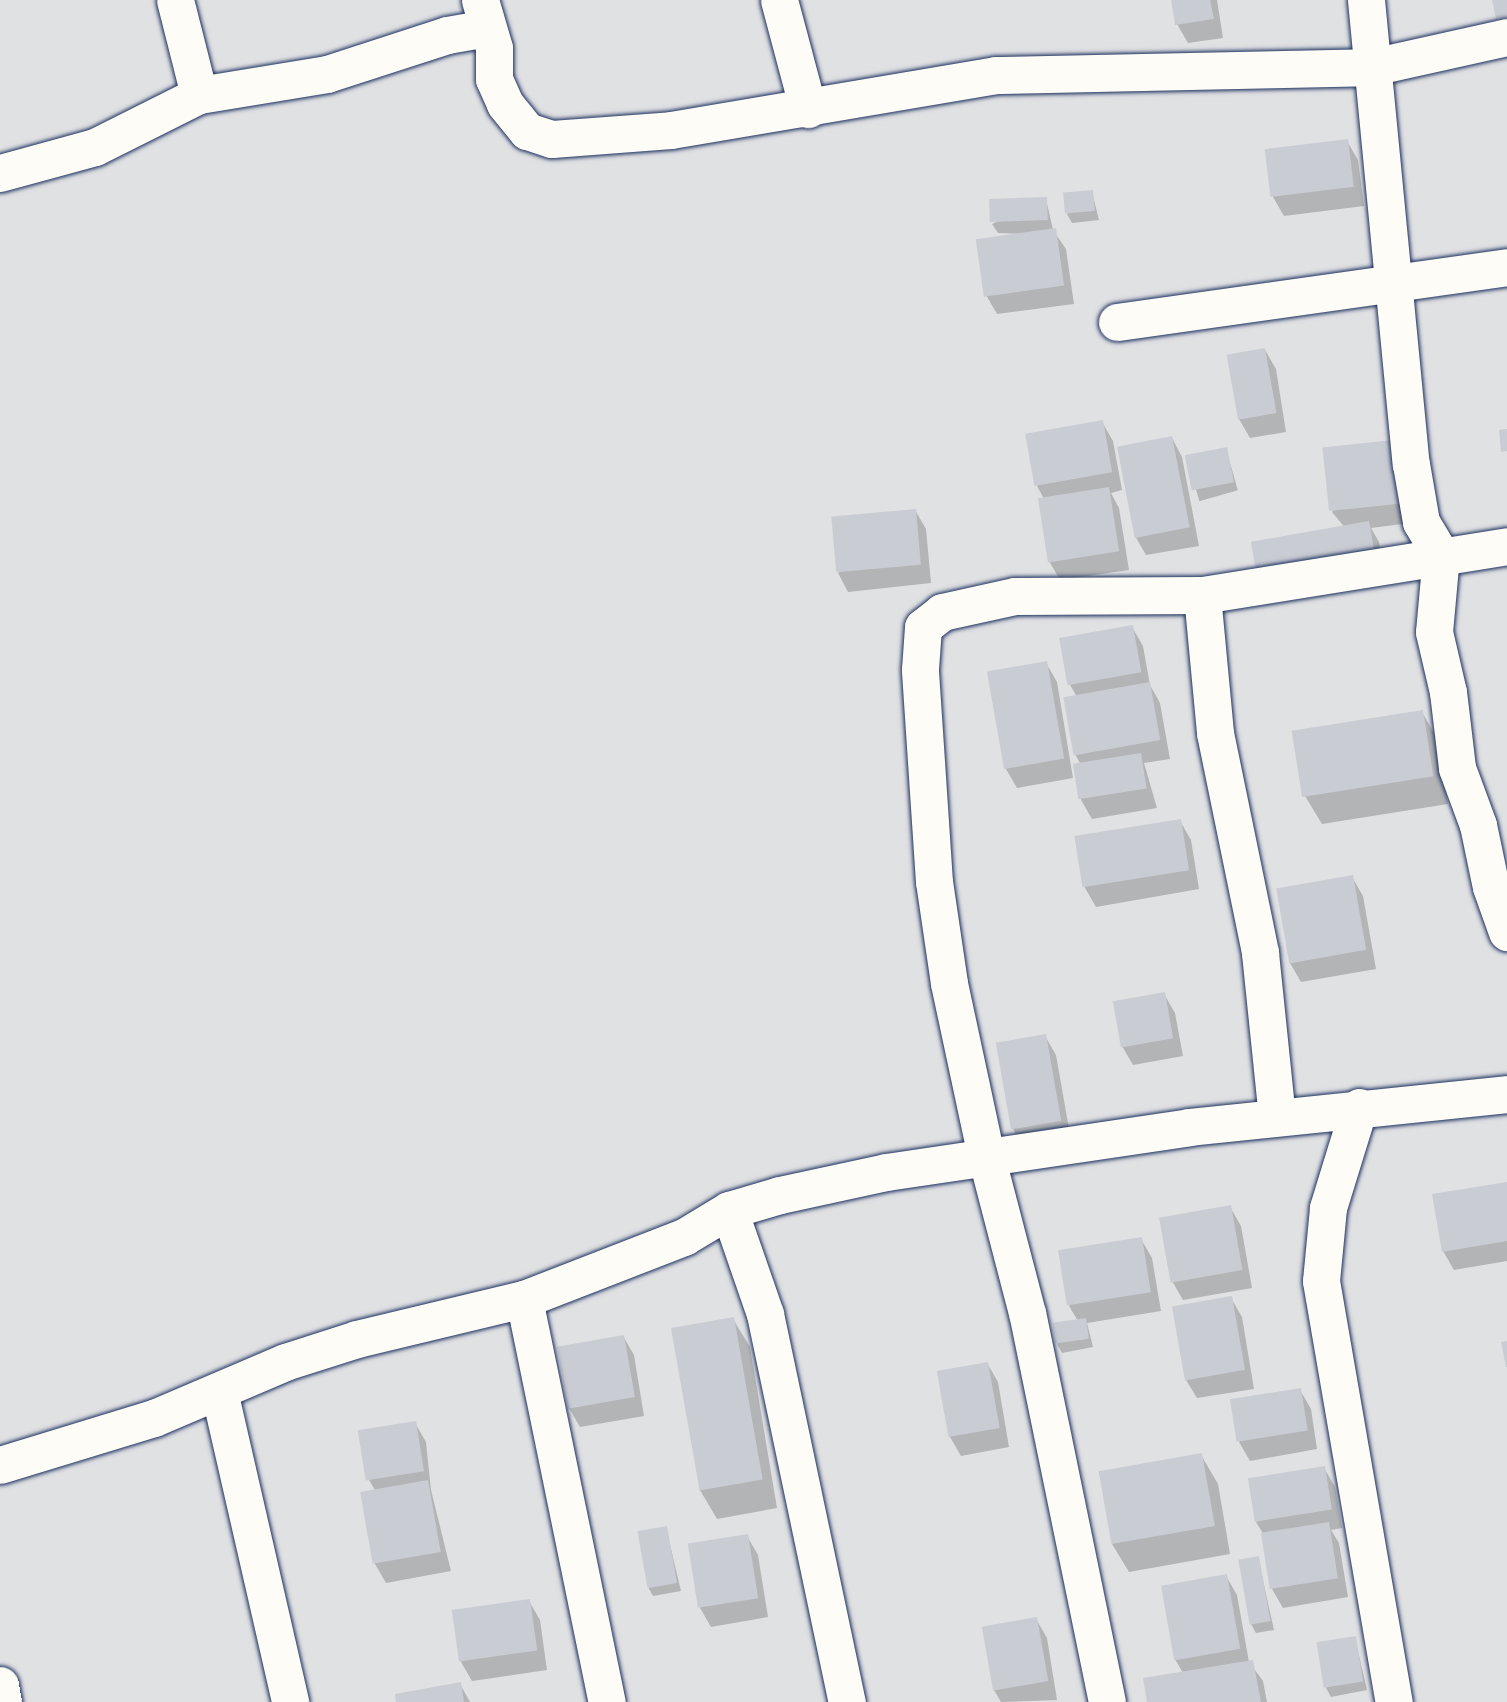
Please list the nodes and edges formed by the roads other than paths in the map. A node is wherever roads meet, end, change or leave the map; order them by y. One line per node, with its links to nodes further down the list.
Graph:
1 (176, 0): 7 (street)
2 (779, 0): 8 (street)
3 (1366, 0): 6 (street)
4 (484, 14): 7 (street); 8 (street)
5 (1507, 37): 6 (street)
6 (1372, 67): 8 (street); 11 (street)
7 (199, 94): 9 (street)
8 (808, 110)
9 (0, 173)
10 (1507, 267): 11 (street)
11 (1391, 280): 12 (street); 14 (street)
12 (1117, 322)
13 (1507, 546): 14 (street)
14 (1441, 555): 15 (street); 16 (street)
15 (1202, 595): 19 (street); 20 (street)
16 (1507, 932)
17 (1507, 1094): 18 (street)
18 (1359, 1107): 19 (street); 31 (street)
19 (1277, 1117): 20 (street)
20 (986, 1156): 21 (street); 30 (street)
21 (729, 1210): 22 (street); 29 (street)
22 (524, 1299): 23 (street); 28 (street)
23 (219, 1391): 24 (street); 27 (street)
24 (0, 1465)
25 (0, 1685): 26 (street)
26 (3, 1702)
27 (290, 1702)
28 (607, 1702)
29 (847, 1702)
30 (1107, 1702)
31 (1394, 1702)

